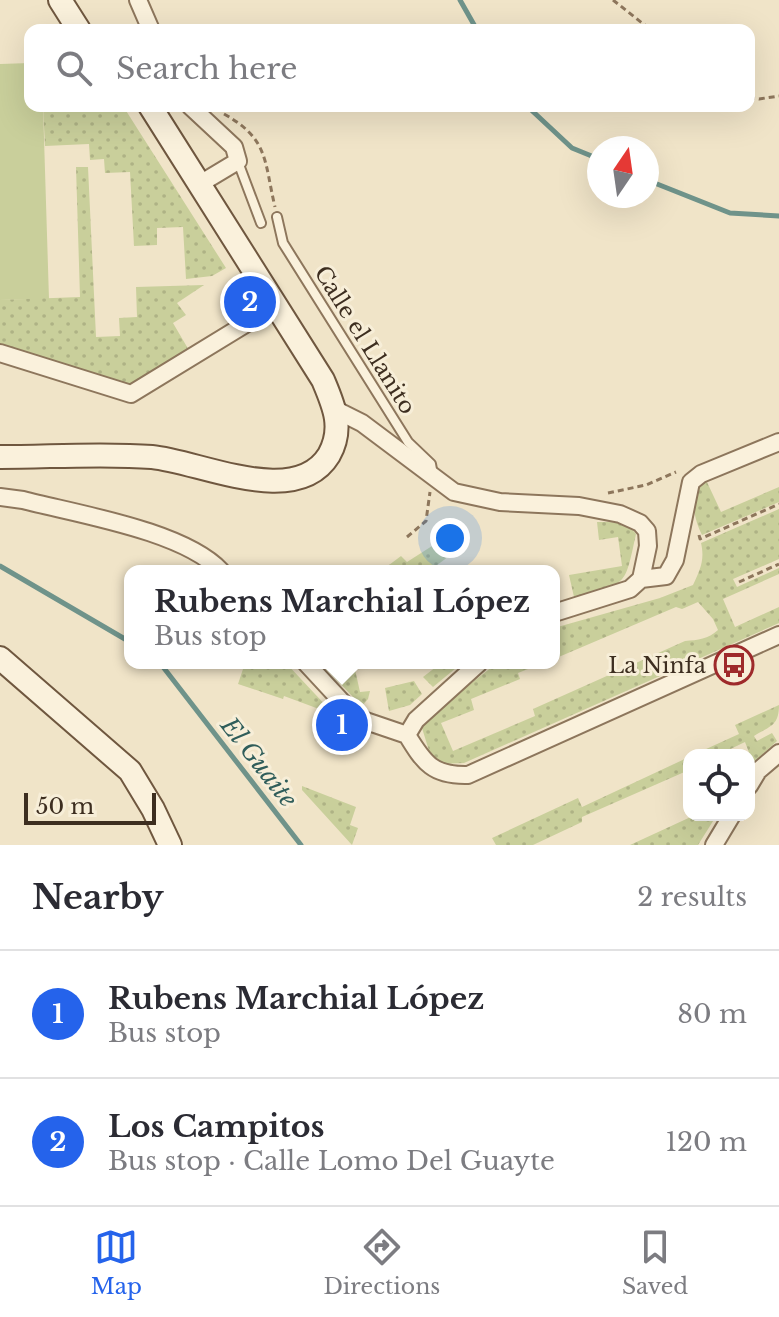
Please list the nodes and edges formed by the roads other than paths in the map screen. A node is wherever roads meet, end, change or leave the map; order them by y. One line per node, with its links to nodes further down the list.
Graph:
1 (60, 0): 3 (main road)
2 (138, 0): 4 (street)
3 (75, 24)
4 (148, 24)
5 (154, 112): 8 (main road)
6 (196, 112): 7 (street)
7 (238, 161): 8 (street); 10 (lane)
8 (198, 185): 11 (main road)
9 (277, 217): 16 (lane, Calle el Llanito)
10 (261, 223)
11 (275, 306): 12 (street); 13 (main road)
12 (0, 353)
13 (336, 410): 15 (main road); 16 (street)
14 (779, 442): 19 (street)
15 (0, 457)
16 (435, 477): 19 (street)
17 (0, 497): 18 (street)
18 (215, 565)
19 (641, 579): 20 (street)
20 (560, 611)
21 (779, 635): 25 (street)
22 (0, 658): 29 (main road)
23 (312, 669): 25 (street)
24 (472, 669): 25 (street)
25 (407, 735)
26 (779, 753): 27 (street)
27 (755, 776)
28 (728, 821): 30 (street)
29 (170, 845)
30 (714, 845)

